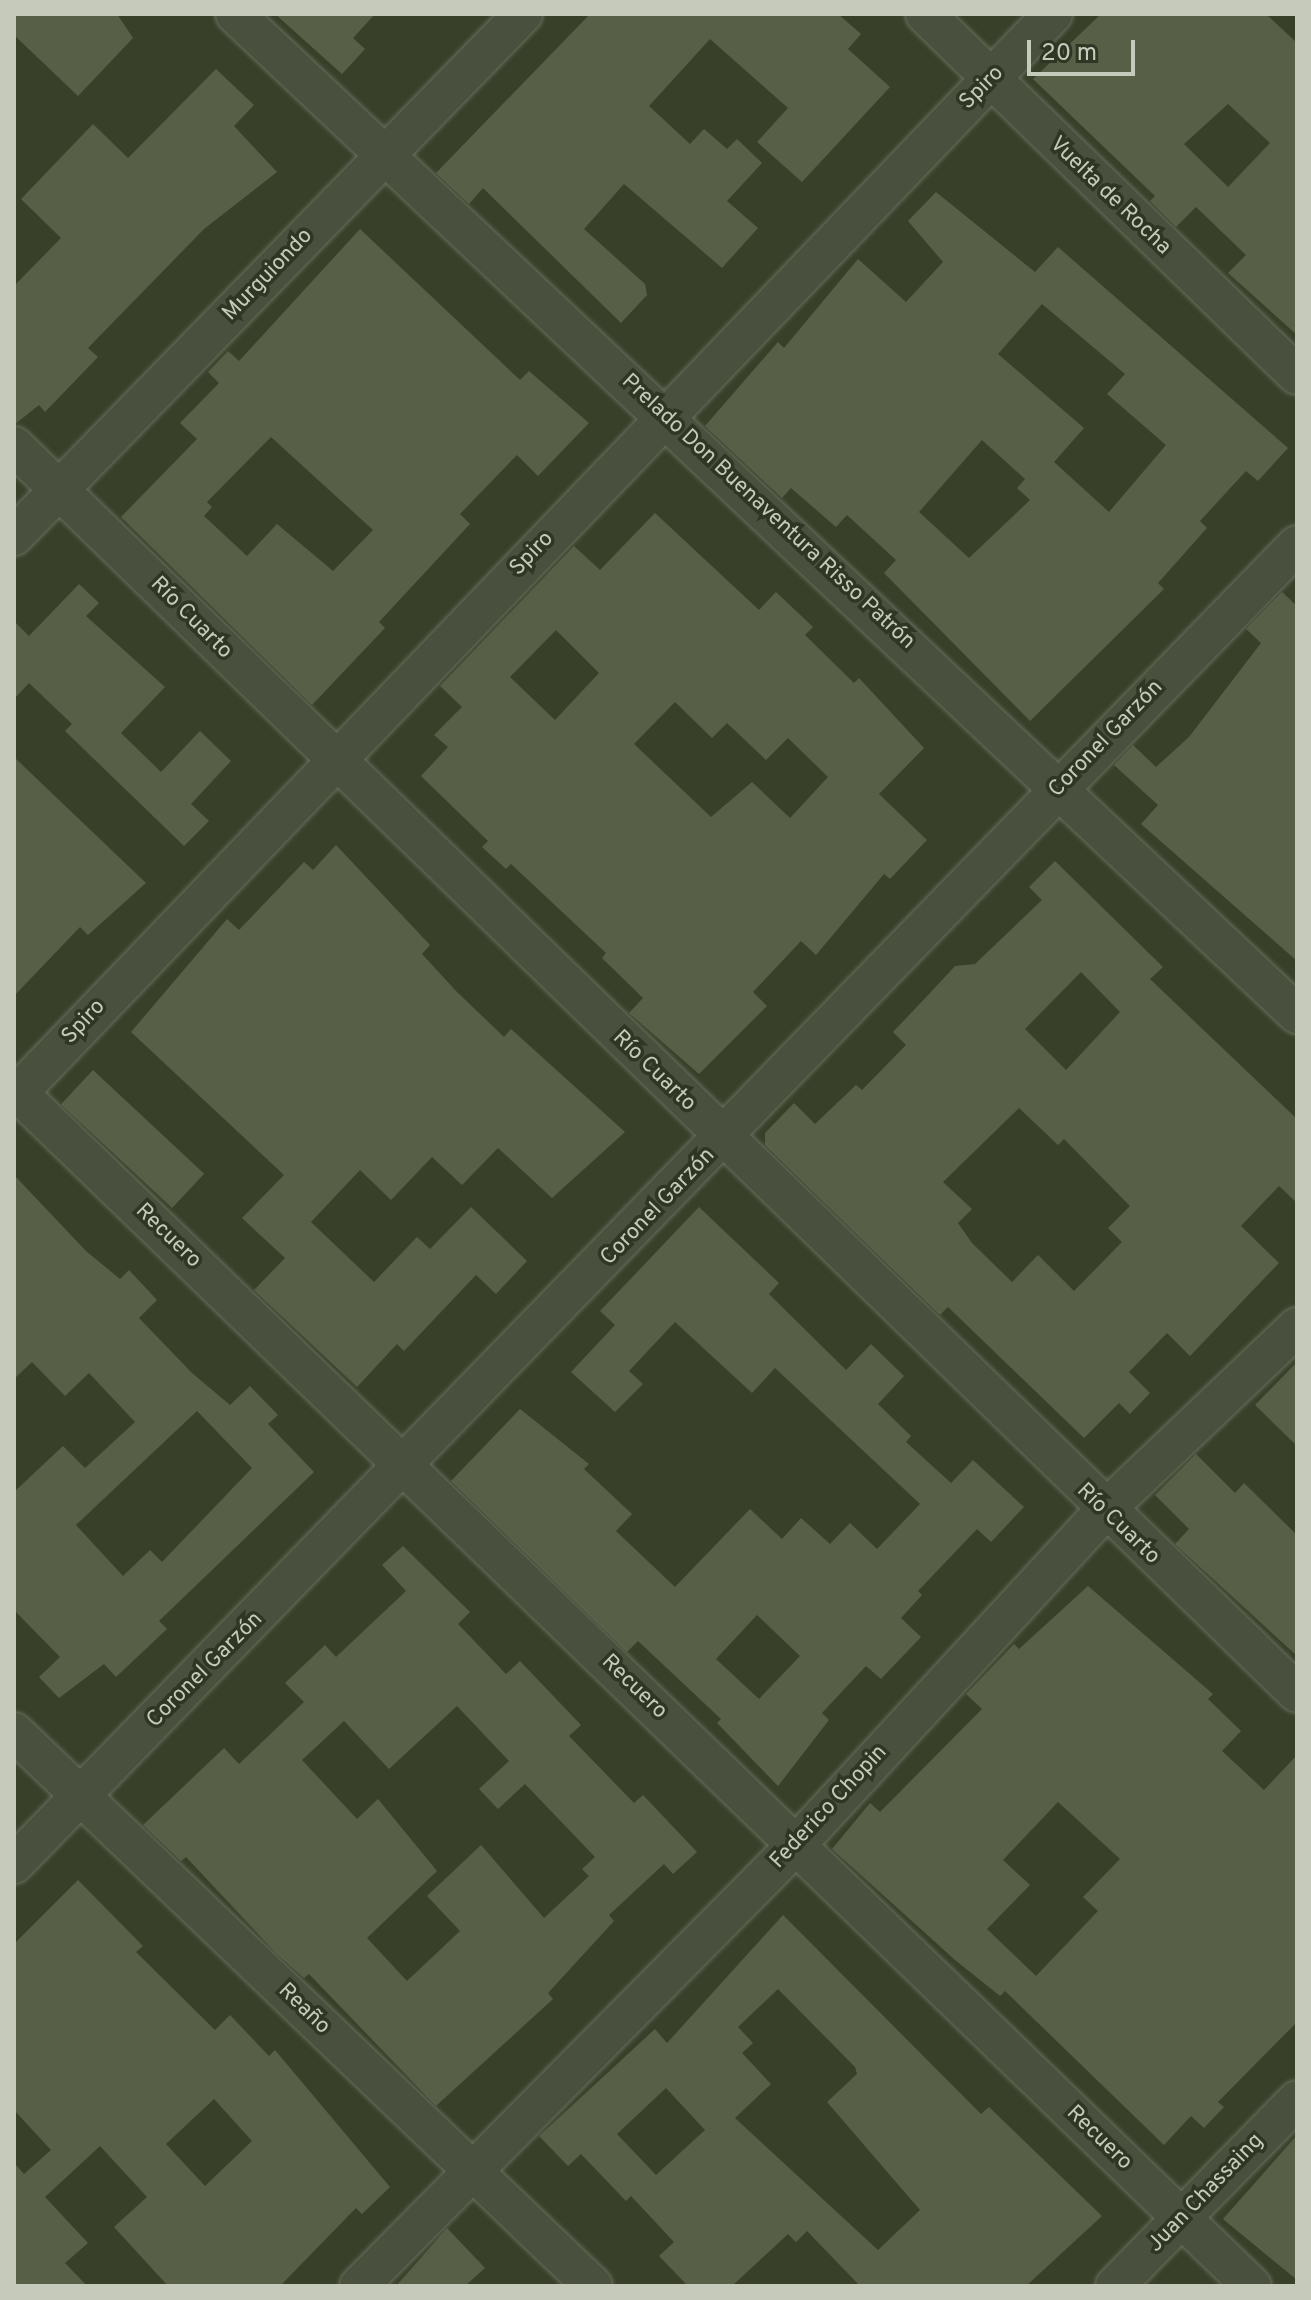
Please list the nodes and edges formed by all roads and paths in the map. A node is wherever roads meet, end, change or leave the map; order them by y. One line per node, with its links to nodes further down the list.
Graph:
1 (235, 14): 6 (street, Prelado Don Buenaventura Risso Patrón)
2 (523, 14): 6 (street, Murguiondo)
3 (925, 14): 5 (street, Vuelta de Rocha)
4 (1053, 14): 5 (street, Spiro)
5 (990, 81): 7 (street, Vuelta de Rocha); 8 (street, Spiro)
6 (384, 156): 8 (street, Prelado Don Buenaventura Risso Patrón); 10 (street, Murguiondo)
7 (1297, 375)
8 (666, 417): 13 (street, Spiro); 14 (street, Prelado Don Buenaventura Risso Patrón)
9 (14, 446): 10 (street, Río Cuarto)
10 (60, 488): 11 (street, Murguiondo); 13 (street, Río Cuarto)
11 (14, 536)
12 (1297, 545): 14 (street, Coronel Garzón)
13 (333, 759): 16 (street, Spiro); 17 (street, Río Cuarto)
14 (1061, 785): 15 (street, Prelado Don Buenaventura Risso Patrón); 17 (street, Coronel Garzón)
15 (1297, 1014)
16 (15, 1093): 19 (street, Recuero)
17 (724, 1139): 19 (street, Coronel Garzón); 20 (street, Río Cuarto)
18 (1297, 1327): 20 (street, Federico Chopin)
19 (407, 1465): 23 (street, Coronel Garzón); 24 (street, Recuero)
20 (1104, 1511): 21 (street, Río Cuarto); 24 (street, Federico Chopin)
21 (1297, 1693)
22 (14, 1732): 23 (street, Reaño)
23 (81, 1797): 25 (street, Coronel Garzón); 27 (street, Reaño)
24 (796, 1845): 27 (street, Federico Chopin); 28 (street, Recuero)
25 (14, 1864)
26 (1297, 2100): 28 (street, Juan Chassaing)
27 (473, 2170): 29 (street, Federico Chopin); 30 (street, Reaño)
28 (1180, 2217): 31 (street, Juan Chassaing); 32 (street, Recuero)
29 (359, 2286)
30 (593, 2286)
31 (1115, 2286)
32 (1252, 2286)

